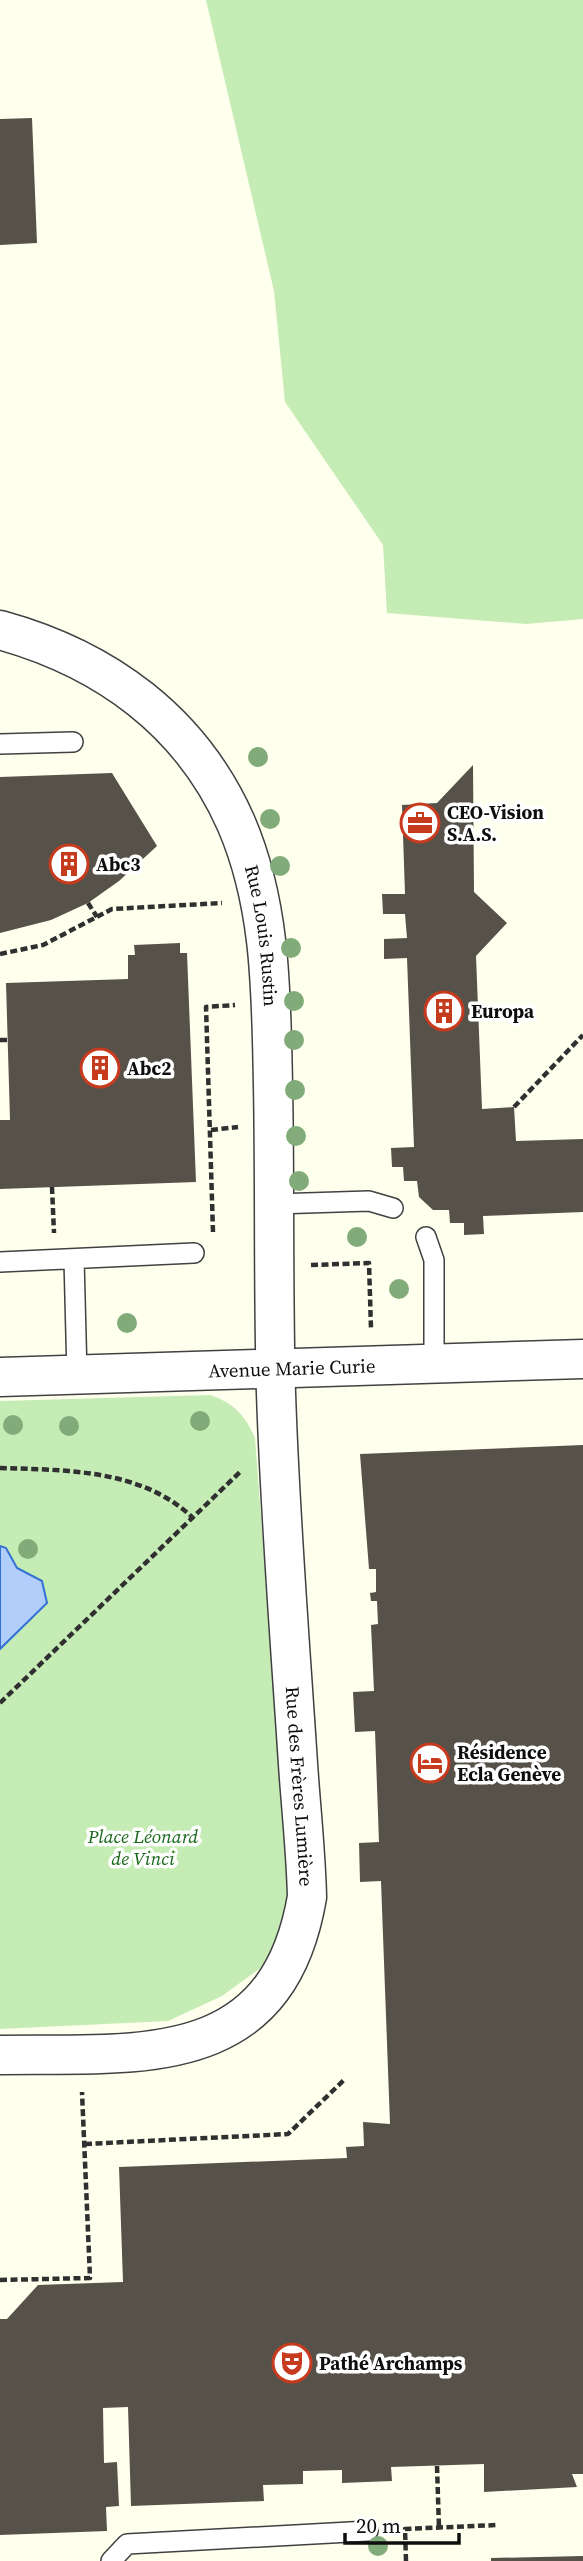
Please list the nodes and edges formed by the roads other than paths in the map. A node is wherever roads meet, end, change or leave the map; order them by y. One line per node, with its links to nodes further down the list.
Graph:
1 (0, 630): 4 (street, Rue Louis Rustin)
2 (73, 742): 3 (lane)
3 (0, 744)
4 (275, 1205): 5 (lane); 12 (street, Rue Louis Rustin)
5 (393, 1208)
6 (426, 1237): 11 (lane)
7 (194, 1253): 8 (lane)
8 (74, 1259): 9 (lane); 13 (lane)
9 (0, 1262)
10 (583, 1359): 11 (street, Avenue Marie Curie)
11 (434, 1365): 12 (street, Avenue Marie Curie)
12 (276, 1370): 13 (street, Avenue Marie Curie); 15 (street, Rue des Frères Lumière)
13 (77, 1374): 14 (street, Avenue Marie Curie)
14 (0, 1377)
15 (0, 2055)
16 (368, 2531): 17 (lane)
17 (111, 2561)

